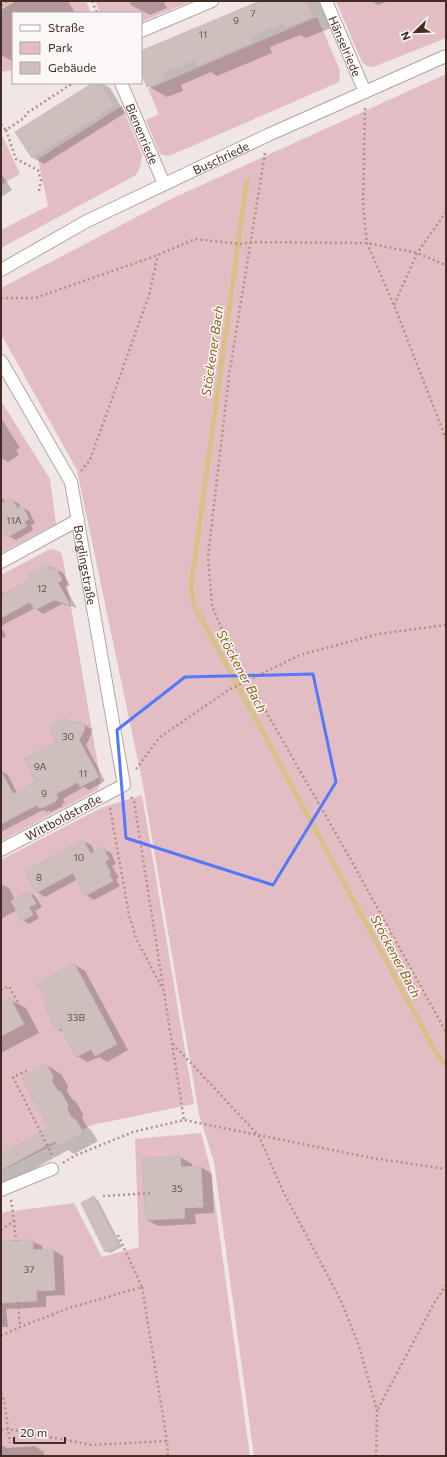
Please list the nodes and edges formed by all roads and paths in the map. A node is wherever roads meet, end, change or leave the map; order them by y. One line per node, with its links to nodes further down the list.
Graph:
1 (7, 1): 5 (path)
2 (92, 1): 6 (path)
3 (212, 1): 7 (street)
4 (326, 1): 11 (street, Hänselriede)
5 (1, 5)
6 (97, 12)
7 (142, 31)
8 (446, 56): 11 (street, Buschriede)
9 (71, 84): 13 (path)
10 (121, 84): 15 (street, Bienenriede)
11 (365, 92): 14 (street, Buschriede); 19 (path)
12 (1, 124): 13 (path)
13 (6, 130): 16 (path)
14 (268, 134): 15 (street, Buschriede); 18 (path)
15 (164, 184): 23 (street, Buschriede)
16 (39, 191)
17 (446, 212): 20 (path)
18 (250, 242): 19 (path); 21 (path); 32 (path)
19 (367, 243): 20 (path); 25 (path)
20 (417, 253): 22 (path); 25 (path)
21 (158, 255): 24 (path); 28 (path)
22 (446, 265)
23 (1, 270)
24 (1, 298)
25 (394, 305): 27 (path)
26 (1, 361): 28 (street, Borglingstraße)
27 (446, 439)
28 (71, 482): 29 (street, Borglingstraße)
29 (78, 520): 30 (street); 33 (street, Borglingstraße)
30 (1, 562)
31 (446, 625): 32 (path)
32 (248, 680): 33 (path); 39 (path)
33 (124, 785): 34 (street, Wittboldstraße); 37 (path)
34 (107, 794): 35 (street, Wittboldstraße); 37 (path)
35 (1, 850)
36 (1, 990): 38 (path)
37 (164, 990): 40 (path)
38 (26, 1018)
39 (446, 1032)
40 (173, 1044): 42 (path); 43 (path)
41 (27, 1071): 44 (path)
42 (184, 1120): 43 (path); 44 (path)
43 (259, 1136): 45 (path); 59 (path)
44 (55, 1167): 46 (street)
45 (446, 1169)
46 (5, 1189): 49 (path)
47 (152, 1193): 48 (path)
48 (103, 1196)
49 (14, 1221): 50 (path); 52 (path)
50 (1, 1230)
51 (118, 1235): 54 (path)
52 (16, 1241)
53 (446, 1284): 59 (path)
54 (142, 1288): 56 (path); 62 (path)
55 (18, 1302): 56 (path)
56 (20, 1327): 57 (path)
57 (1, 1336)
58 (1, 1393): 61 (path)
59 (378, 1410): 65 (path)
60 (1, 1430): 61 (path)
61 (8, 1430): 62 (path); 63 (path)
62 (167, 1441): 64 (path)
63 (10, 1443)
64 (168, 1456)
65 (376, 1456)

